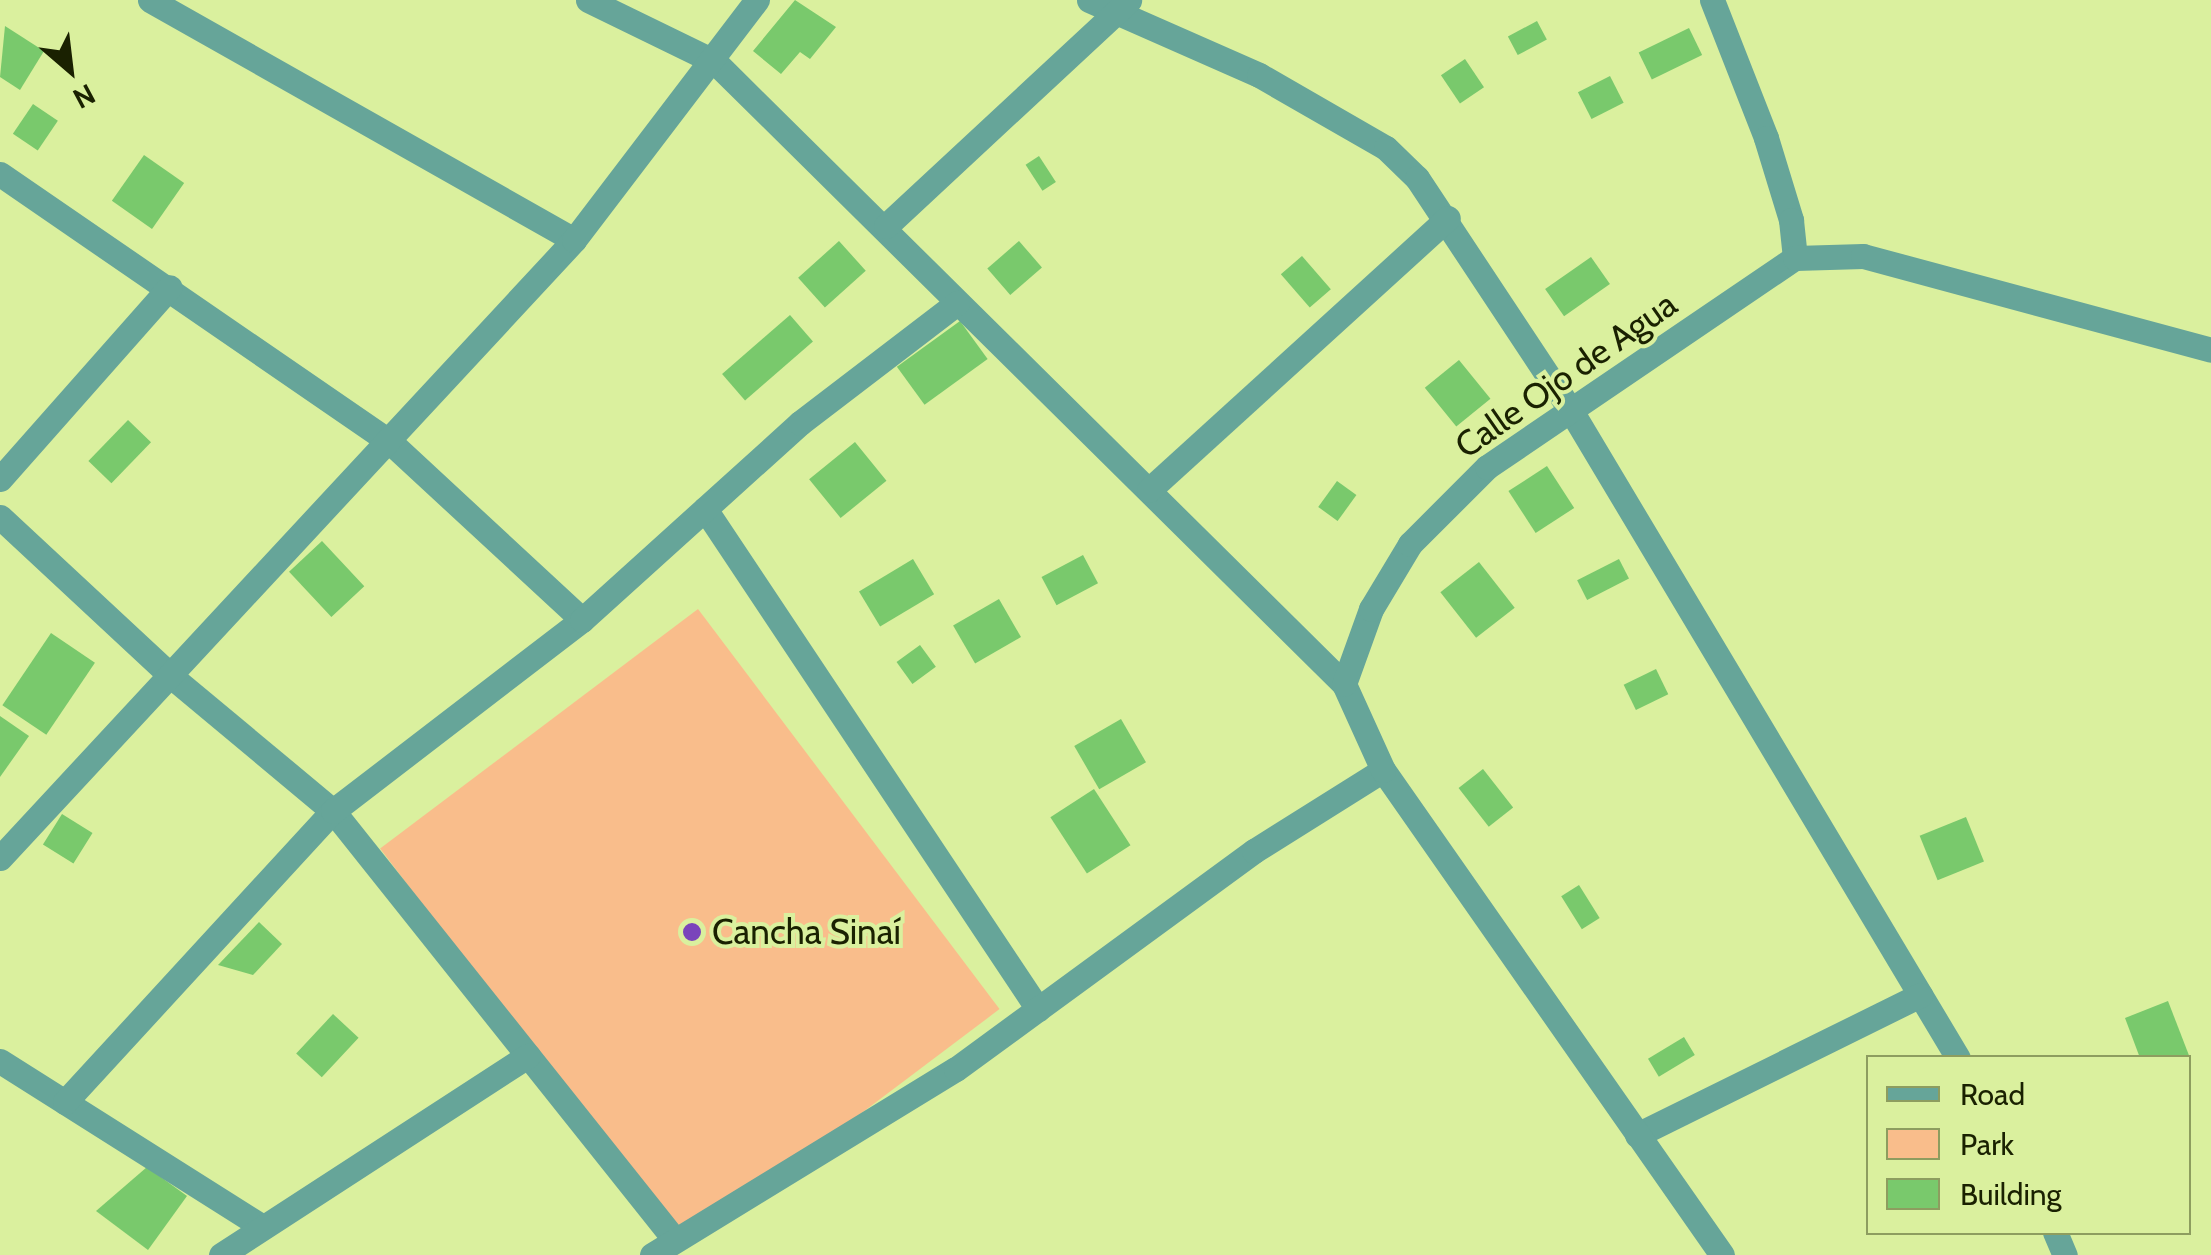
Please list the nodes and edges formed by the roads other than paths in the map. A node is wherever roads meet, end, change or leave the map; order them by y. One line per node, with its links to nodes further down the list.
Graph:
1 (150, 0): 11 (street)
2 (588, 0): 7 (street)
3 (757, 0): 7 (street)
4 (1089, 0): 6 (street)
5 (1712, 0): 12 (street)
6 (1122, 7): 9 (street); 10 (street)
7 (714, 62): 10 (street); 11 (street)
8 (0, 174): 13 (street)
9 (1448, 218): 16 (street); 19 (street)
10 (886, 226): 14 (street)
11 (574, 240): 17 (street)
12 (1795, 258): 15 (street); 16 (street, Calle Ojo de Agua)
13 (170, 287): 17 (street); 18 (street)
14 (957, 303): 19 (street); 20 (street)
15 (2211, 350)
16 (1570, 409): 24 (street, Calle Ojo de Agua); 28 (street)
17 (389, 441): 22 (street); 23 (street)
18 (0, 478)
19 (1150, 490): 24 (street)
20 (705, 509): 22 (street); 29 (street)
21 (0, 516): 23 (street)
22 (582, 620): 26 (street)
23 (172, 676): 26 (street); 27 (street)
24 (1344, 684): 25 (street)
25 (1384, 770): 29 (street); 34 (street)
26 (333, 810): 31 (street); 33 (street)
27 (0, 858)
28 (1920, 995): 30 (street); 34 (street)
29 (1038, 1009): 36 (street)
30 (1956, 1055)
31 (528, 1056): 35 (street); 36 (street)
32 (0, 1061): 33 (street)
33 (66, 1102): 35 (street)
34 (1637, 1134): 39 (street)
35 (264, 1227): 37 (street)
36 (674, 1239): 38 (street)
37 (221, 1255)
38 (652, 1255)
39 (1722, 1255)

